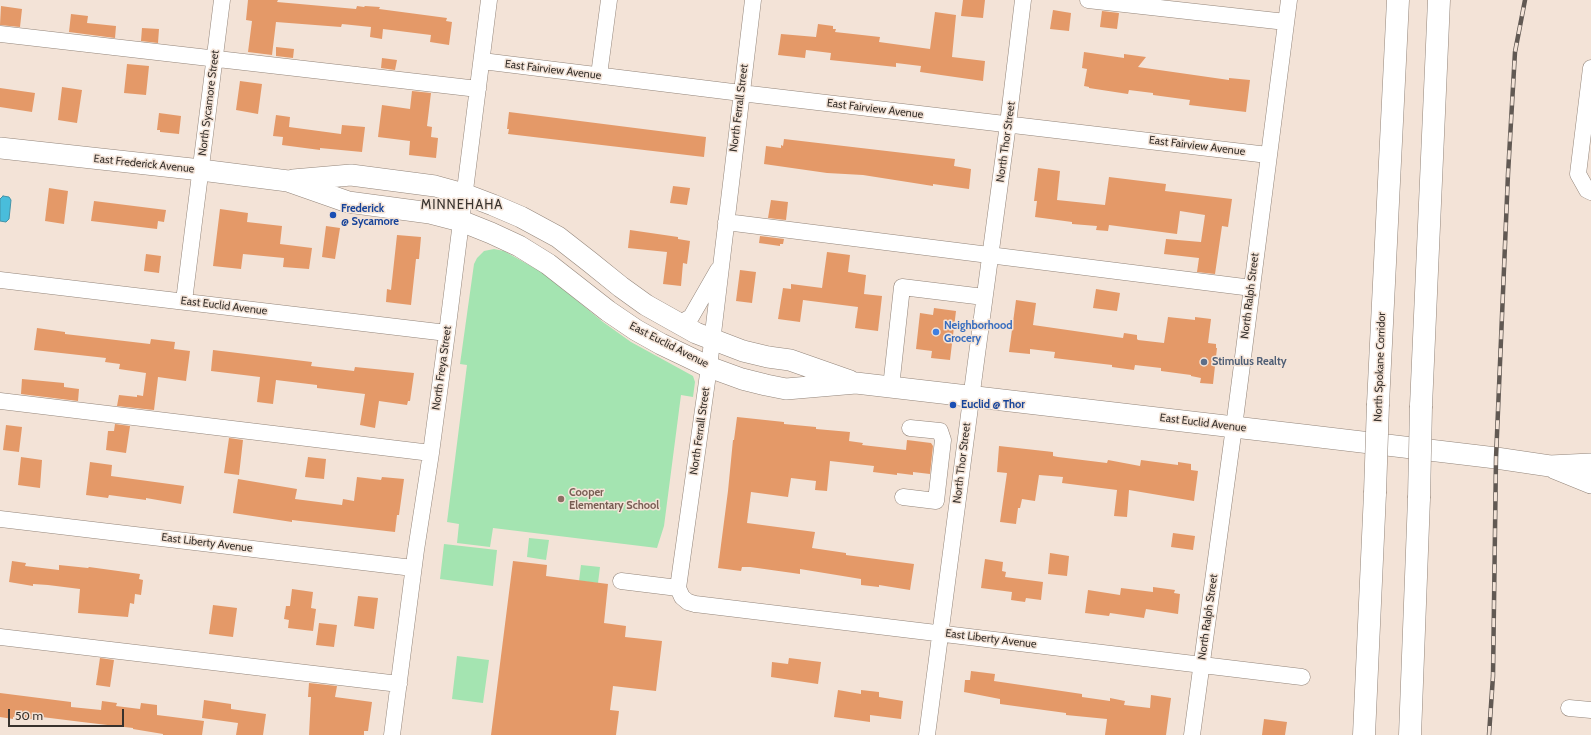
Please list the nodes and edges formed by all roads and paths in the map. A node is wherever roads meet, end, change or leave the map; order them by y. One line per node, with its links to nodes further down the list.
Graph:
1 (222, 0): 12 (street, North Sycamore Street)
2 (489, 0): 13 (street, North Freya Street)
3 (609, 0): 15 (street)
4 (752, 0): 17 (street, North Ferrall Street)
5 (1023, 0): 18 (street, North Thor Street)
6 (1088, 0): 10 (street)
7 (1288, 0): 10 (street, North Ralph Street)
8 (1398, 0): 64 (highway, North Spokane Corridor, bridge)
9 (1439, 0): 65 (highway, bridge)
10 (1286, 22): 20 (street, North Ralph Street)
11 (0, 34): 12 (street)
12 (214, 59): 16 (street); 21 (street, North Sycamore Street)
13 (482, 61): 15 (street, East Fairview Avenue); 16 (street, North Freya Street)
14 (1591, 68): 23 (street)
15 (599, 75): 17 (street, East Fairview Avenue)
16 (478, 89): 24 (street, North Freya Street)
17 (741, 93): 18 (street, East Fairview Avenue); 26 (street, North Ferrall Street)
18 (1008, 124): 20 (street, East Fairview Avenue); 27 (street, North Thor Street)
19 (0, 148): 21 (main road, East Frederick Avenue)
20 (1268, 155): 30 (street, North Ralph Street)
21 (201, 170): 22 (main road, East Frederick Avenue); 32 (street, North Sycamore Street)
22 (288, 181): 24 (main road, East Frederick Avenue); 25 (main road, East Frederick Avenue)
23 (1589, 191)
24 (464, 194): 25 (street, North Freya Street); 33 (main road, East Euclid Avenue)
25 (461, 221): 34 (street, North Freya Street); 36 (main road, East Euclid Avenue)
26 (726, 222): 27 (street); 28 (street, North Ferrall Street)
27 (990, 254): 30 (street); 31 (street, North Thor Street)
28 (721, 264): 33 (street, North Ferrall Street); 35 (street, North Ferrall Street)
29 (0, 280): 32 (street, East Euclid Avenue)
30 (1252, 288): 41 (street, North Ralph Street)
31 (984, 297): 38 (street); 39 (street, North Thor Street)
32 (184, 301): 34 (street, East Euclid Avenue)
33 (673, 321): 35 (main road, East Euclid Avenue)
34 (447, 333): 45 (street, North Freya Street)
35 (712, 340): 36 (street, North Ferrall Street); 37 (main road, East Euclid Avenue)
36 (709, 367): 37 (main road, East Euclid Avenue); 53 (street, North Ferrall Street)
37 (856, 383): 38 (main road, East Euclid Avenue)
38 (891, 387): 39 (main road, East Euclid Avenue)
39 (971, 397): 41 (main road, East Euclid Avenue); 44 (street, North Thor Street)
40 (0, 400): 45 (street)
41 (1234, 427): 47 (main road, East Euclid Avenue); 56 (street, North Ralph Street)
42 (910, 428): 43 (street)
43 (943, 440): 44 (street); 49 (street)
44 (965, 443): 54 (street, North Thor Street)
45 (431, 453): 51 (street, North Freya Street)
46 (1591, 464): 47 (main road, East Euclid Avenue)
47 (1550, 466): 48 (main road, East Euclid Avenue)
48 (1591, 483)
49 (903, 497)
50 (0, 519): 51 (street, East Liberty Avenue)
51 (414, 568): 58 (street, North Freya Street)
52 (621, 581): 53 (street, East Liberty Avenue)
53 (680, 593): 54 (street, East Liberty Avenue)
54 (940, 633): 56 (street, East Liberty Avenue); 62 (street, North Thor Street)
55 (0, 637): 58 (street)
56 (1202, 665): 57 (street, East Liberty Avenue); 63 (street, North Ralph Street)
57 (1302, 677)
58 (399, 684): 61 (street, North Freya Street)
59 (1569, 708): 60 (street)
60 (1591, 710)
61 (392, 735)
62 (927, 735)
63 (1192, 735)
64 (1364, 735)
65 (1410, 735)

